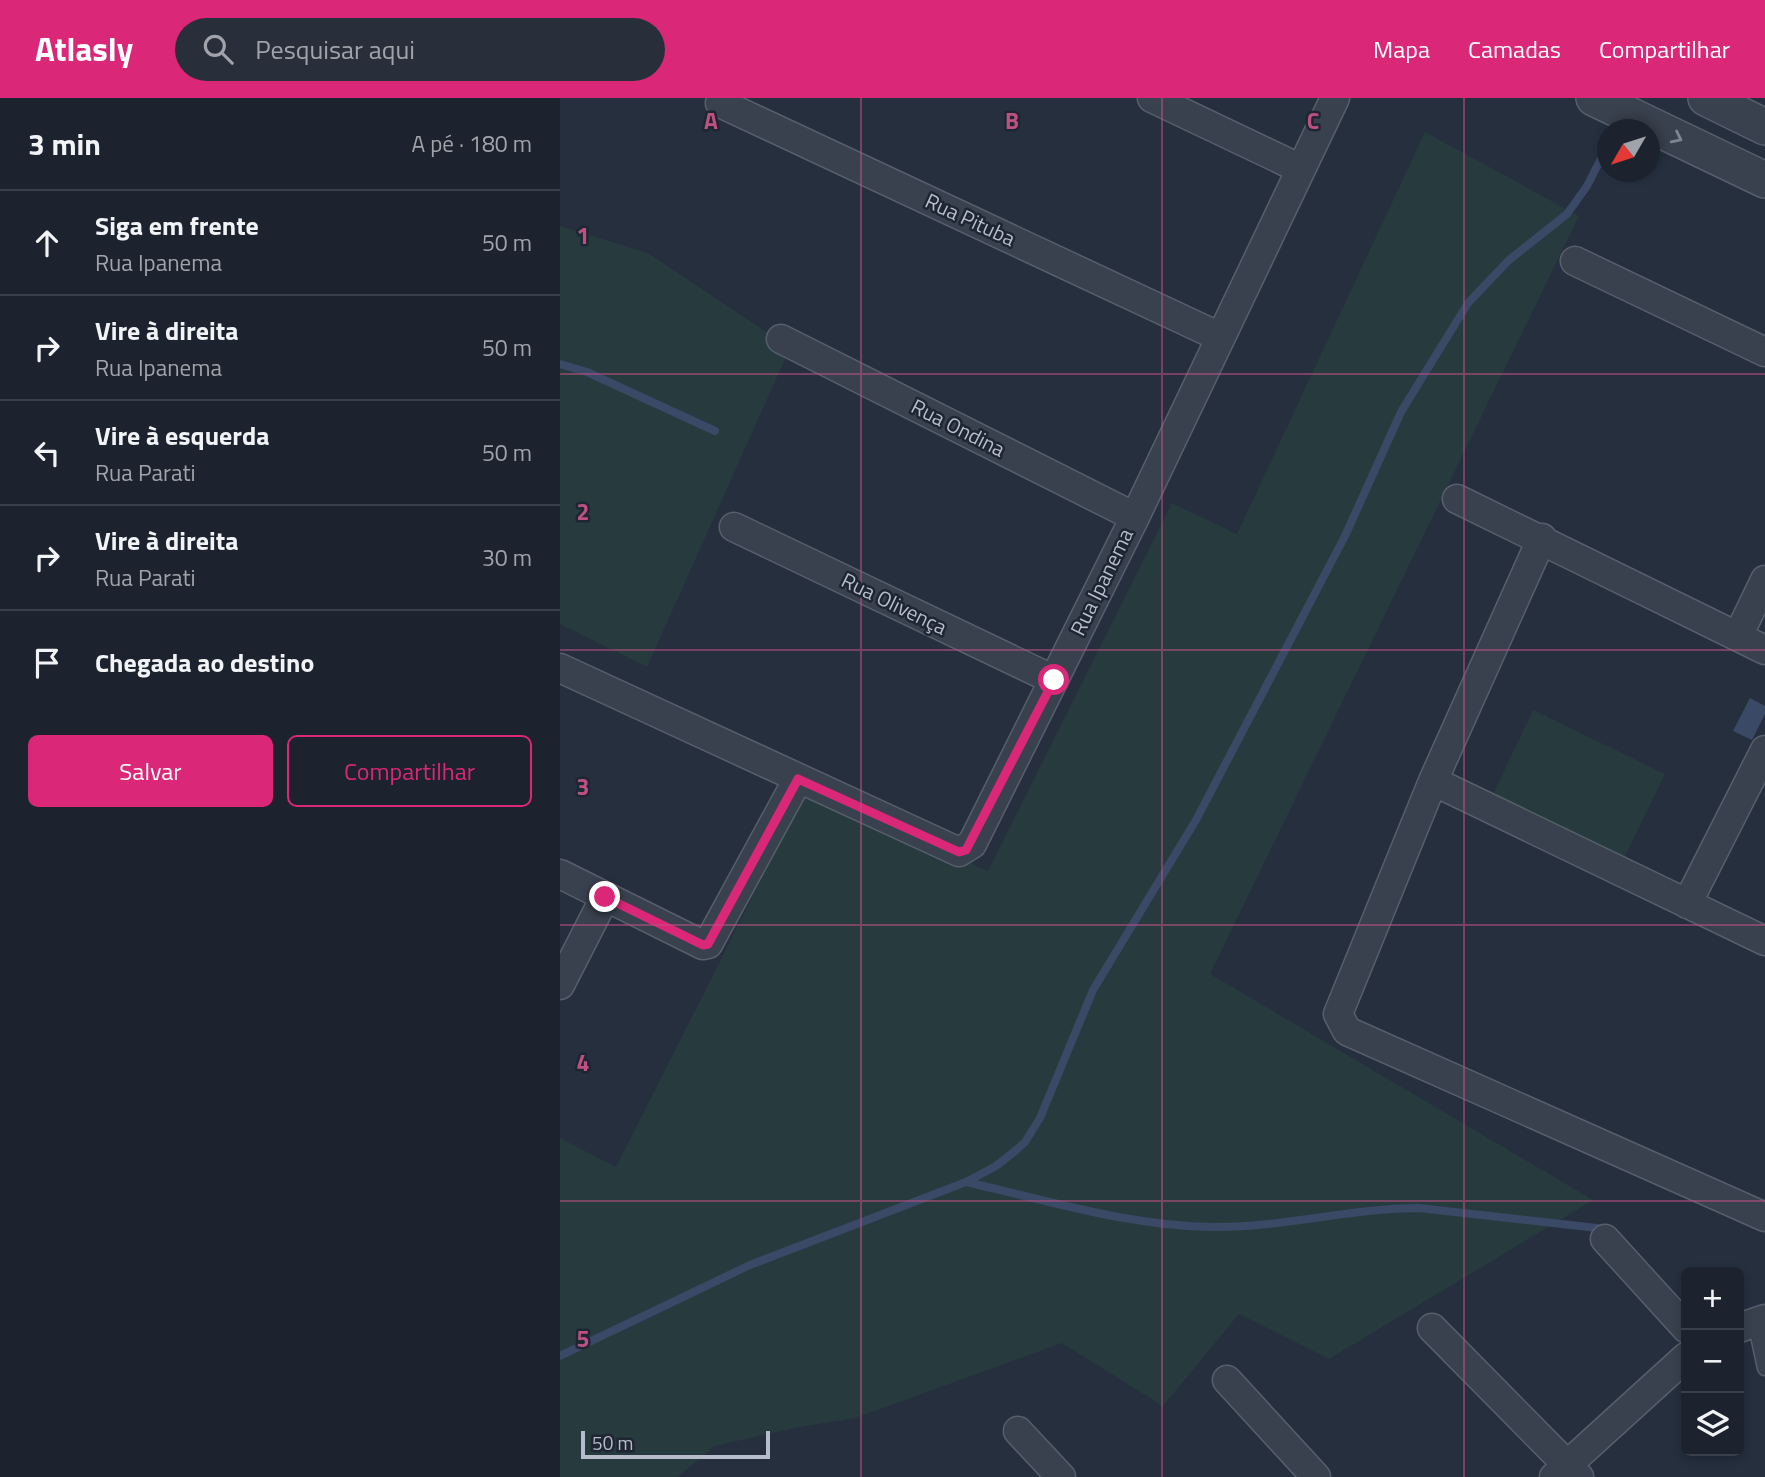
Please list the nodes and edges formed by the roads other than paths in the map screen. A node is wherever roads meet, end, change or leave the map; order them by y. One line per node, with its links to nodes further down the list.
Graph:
1 (1152, 98): 7 (street)
2 (1335, 98): 7 (street, Rua Ipanema)
3 (1594, 98): 8 (street, one-way to 8)
4 (1706, 98): 6 (street)
5 (720, 103): 10 (street, Rua Pituba)
6 (1765, 127)
7 (1301, 169): 10 (street, Rua Ipanema)
8 (1765, 180)
9 (1576, 261): 12 (street)
10 (1220, 337): 14 (street, Rua Ipanema)
11 (781, 339): 14 (street, Rua Ondina)
12 (1765, 352)
13 (1457, 499): 16 (street)
14 (1135, 517): 21 (street, Rua Ipanema)
15 (734, 527): 21 (street, Rua Olivença)
16 (1542, 538): 18 (street); 24 (street)
17 (1765, 580): 18 (street)
18 (1738, 636): 19 (street)
19 (1765, 650)
20 (560, 668): 23 (street, Rua Ipanema)
21 (1054, 680): 23 (street, Rua Ipanema)
22 (1765, 750): 27 (street)
23 (798, 779): 26 (street)
24 (1433, 781): 27 (street); 30 (street)
25 (560, 874): 26 (street)
26 (605, 897): 29 (street)
27 (1687, 904): 28 (street)
28 (1765, 941)
29 (560, 985)
30 (1765, 1217)
31 (1605, 1240): 32 (street)
32 (1681, 1323)
33 (1753, 1323): 36 (lane)
34 (1432, 1328): 39 (street)
35 (1681, 1362): 39 (street)
36 (1765, 1368)
37 (1227, 1380): 41 (street)
38 (1018, 1431): 40 (street)
39 (1566, 1473)
40 (1061, 1477)
41 (1316, 1477)

